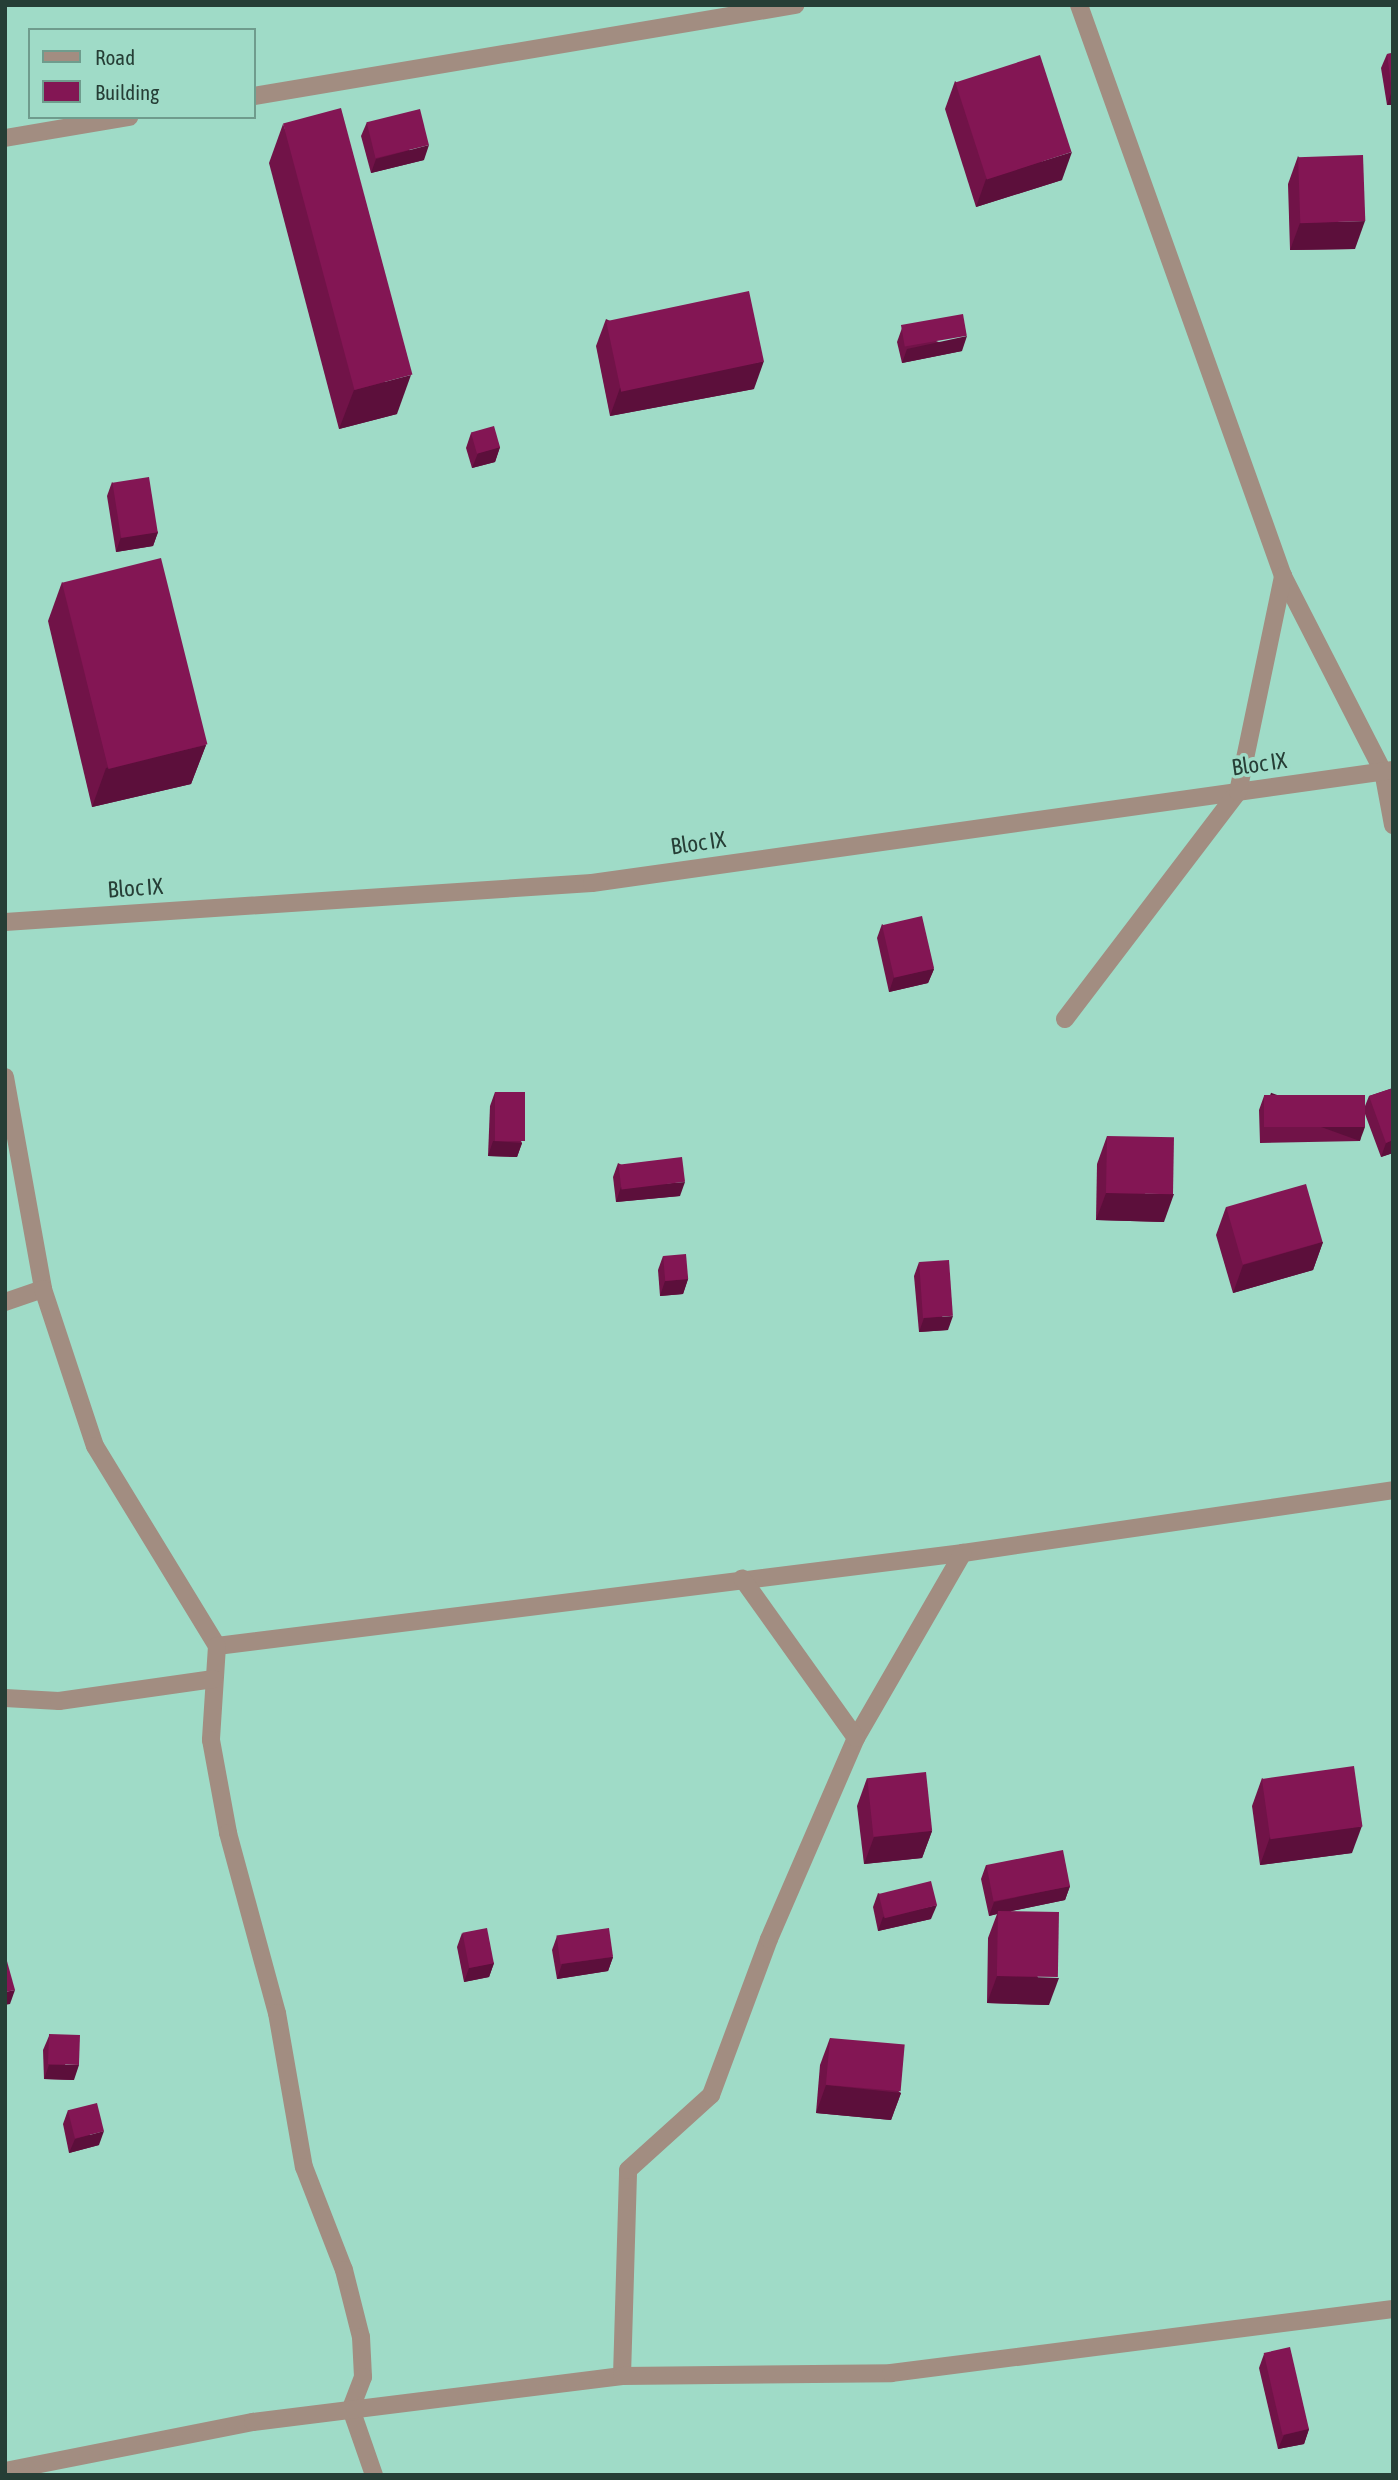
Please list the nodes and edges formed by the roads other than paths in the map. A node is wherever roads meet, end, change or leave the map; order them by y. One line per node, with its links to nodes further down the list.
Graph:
1 (795, 5): 3 (street)
2 (1080, 5): 6 (street)
3 (256, 96)
4 (117, 119): 5 (street)
5 (5, 138)
6 (1283, 576): 7 (street); 8 (street)
7 (1388, 770): 8 (street, Bloc IX); 9 (street)
8 (1238, 792): 10 (street, Bloc IX); 11 (street)
9 (1393, 825)
10 (5, 922)
11 (1065, 1019)
12 (5, 1077): 13 (street)
13 (43, 1289): 14 (street); 18 (street)
14 (5, 1302)
15 (1393, 1490): 16 (street)
16 (963, 1553): 17 (street); 21 (street)
17 (742, 1578): 18 (street); 21 (street)
18 (217, 1646): 19 (street)
19 (212, 1679): 20 (street); 24 (street)
20 (5, 1698)
21 (856, 1738): 23 (street)
22 (1393, 2309): 23 (street)
23 (622, 2376): 24 (street)
24 (351, 2409): 25 (street); 26 (street)
25 (5, 2471)
26 (374, 2475)

